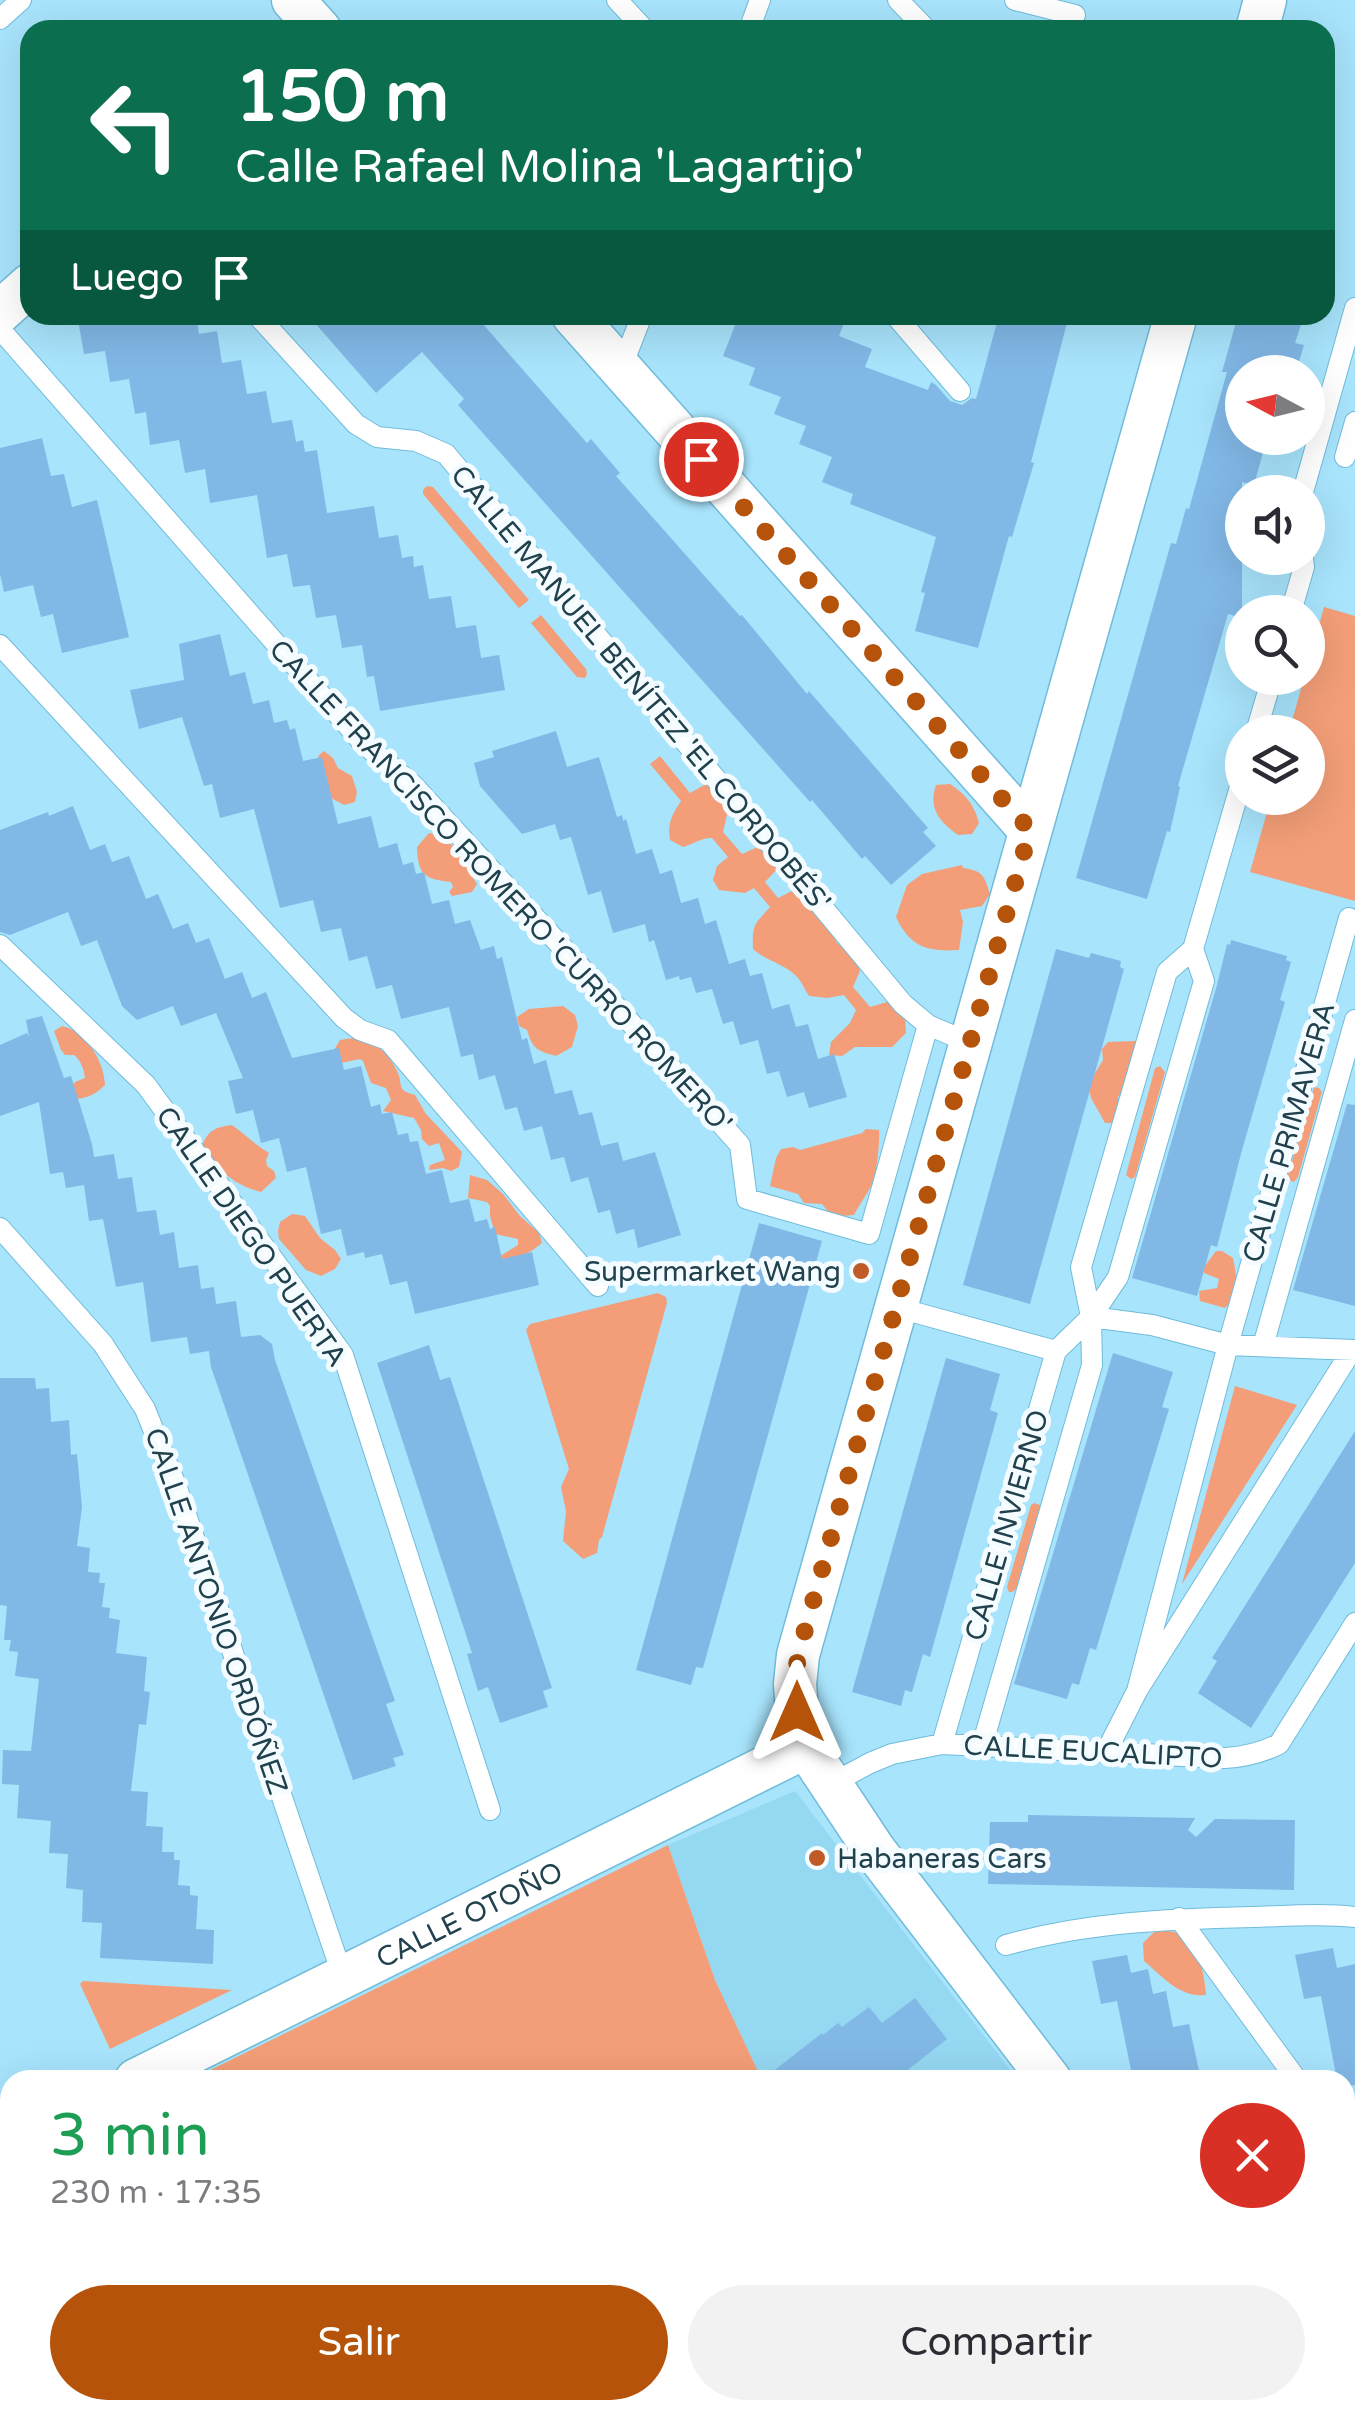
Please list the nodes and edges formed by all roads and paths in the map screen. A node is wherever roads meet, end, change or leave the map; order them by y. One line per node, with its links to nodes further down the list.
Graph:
1 (21, 0): 6 (lane)
2 (617, 0): 7 (lane)
3 (898, 0): 8 (lane)
4 (1015, 0): 5 (lane)
5 (1075, 15)
6 (0, 18)
7 (636, 20)
8 (917, 20)
9 (20, 294): 11 (street)
10 (1355, 308): 22 (lane)
11 (0, 312)
12 (266, 325): 30 (lane, CALLE MANUEL BENÍTEZ 'EL CORDOBÉS')
13 (582, 325): 18 (street)
14 (638, 325): 18 (lane)
15 (904, 325): 19 (lane)
16 (1173, 325): 25 (street)
17 (0, 329): 30 (lane, CALLE FRANCISCO ROMERO 'CURRO ROMERO')
18 (621, 369): 25 (street)
19 (960, 390)
20 (1355, 422): 21 (lane)
21 (1345, 457)
22 (1308, 475)
23 (0, 645): 33 (lane)
24 (1232, 815): 28 (lane, CALLE INVIERNO)
25 (1030, 830): 31 (street)
26 (1349, 918): 36 (lane, CALLE PRIMAVERA)
27 (0, 945): 47 (lane, CALLE DIEGO PUERTA)
28 (1193, 948): 35 (lane, CALLE INVIERNO); 35 (lane, CALLE INVIERNO)
29 (1355, 1020): 37 (lane, CALLE PRIMAVERA)
30 (928, 1025): 31 (lane, CALLE MANUEL BENÍTEZ 'EL CORDOBÉS')
31 (970, 1044): 34 (street)
32 (0, 1228): 51 (lane, CALLE ANTONIO ORDÓÑEZ)
33 (598, 1286)
34 (896, 1306): 39 (lane); 44 (street)
35 (1091, 1317): 36 (lane); 39 (lane, CALLE INVIERNO); 43 (lane, CALLE INVIERNO)
36 (1228, 1344): 37 (lane); 41 (lane, CALLE PRIMAVERA)
37 (1262, 1346): 38 (lane)
38 (1353, 1350): 41 (lane)
39 (1056, 1351): 42 (lane, CALLE INVIERNO)
40 (1355, 1623): 45 (lane, CALLE EUCALIPTO)
41 (1137, 1691): 45 (lane)
42 (942, 1744): 43 (lane, CALLE EUCALIPTO); 46 (lane, CALLE EUCALIPTO)
43 (982, 1746): 45 (lane, CALLE EUCALIPTO)
44 (806, 1748): 46 (street); 51 (street, CALLE OTOÑO)
45 (1106, 1752)
46 (829, 1785): 53 (street)
47 (490, 1810)
48 (1355, 1917): 49 (lane)
49 (1179, 1918): 50 (lane); 54 (lane)
50 (1006, 1945)
51 (343, 1977): 52 (street, CALLE OTOÑO)
52 (156, 2070)
53 (1042, 2070)
54 (1290, 2070)

